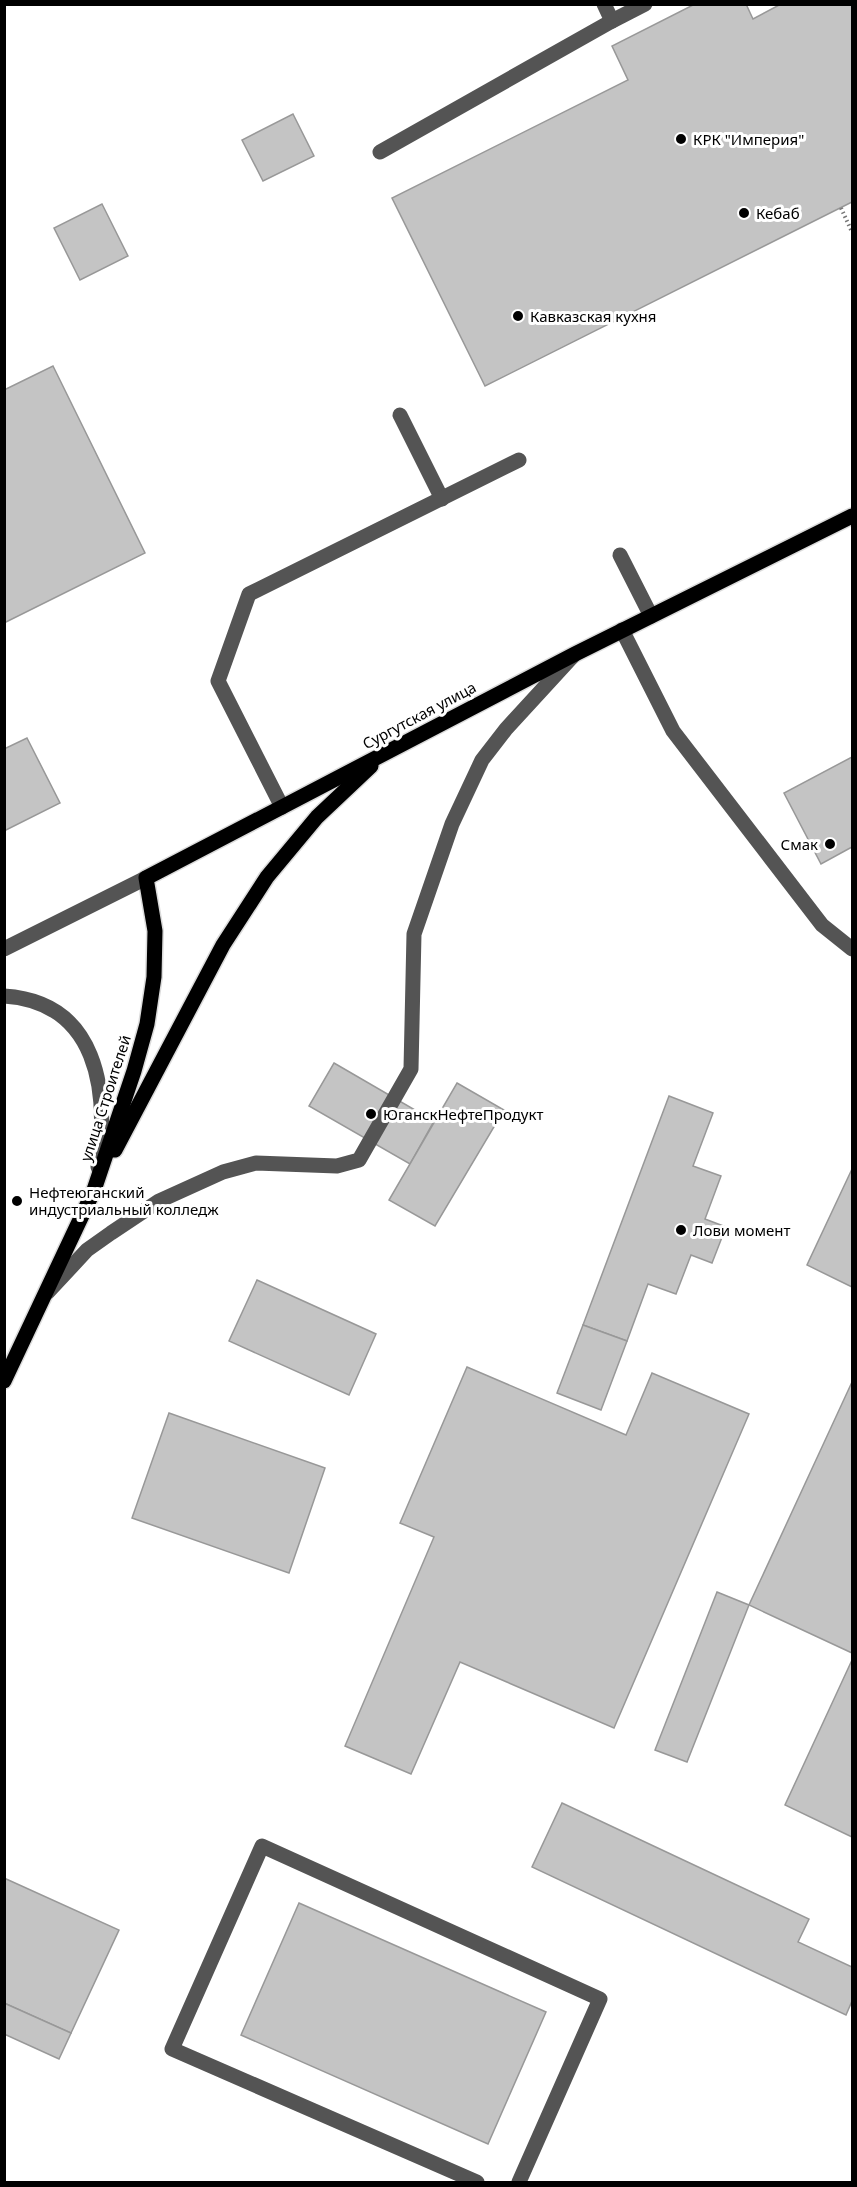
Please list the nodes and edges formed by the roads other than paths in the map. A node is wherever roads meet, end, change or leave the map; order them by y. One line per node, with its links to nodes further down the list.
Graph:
1 (604, 4): 3 (street)
2 (645, 4): 3 (street)
3 (612, 21): 4 (street)
4 (380, 152)
5 (400, 415): 7 (street)
6 (519, 460): 7 (street)
7 (441, 499): 14 (street)
8 (852, 516): 10 (main road, Сургутская улица)
9 (620, 555): 10 (street)
10 (651, 616): 11 (main road, Сургутская улица)
11 (622, 630): 12 (main road, Сургутская улица); 17 (street)
12 (575, 654): 13 (main road, Сургутская улица); 20 (street)
13 (383, 754): 14 (main road, Сургутская улица); 19 (main road)
14 (282, 807): 15 (main road, Сургутская улица)
15 (146, 878): 16 (street, Сургутская улица); 19 (main road, улица Строителей)
16 (4, 949)
17 (852, 949)
18 (4, 996): 19 (street)
19 (94, 1190): 20 (main road, улица Строителей)
20 (45, 1294): 21 (main road, улица Строителей)
21 (4, 1381)
22 (477, 2182): 23 (street)
23 (519, 2182)

